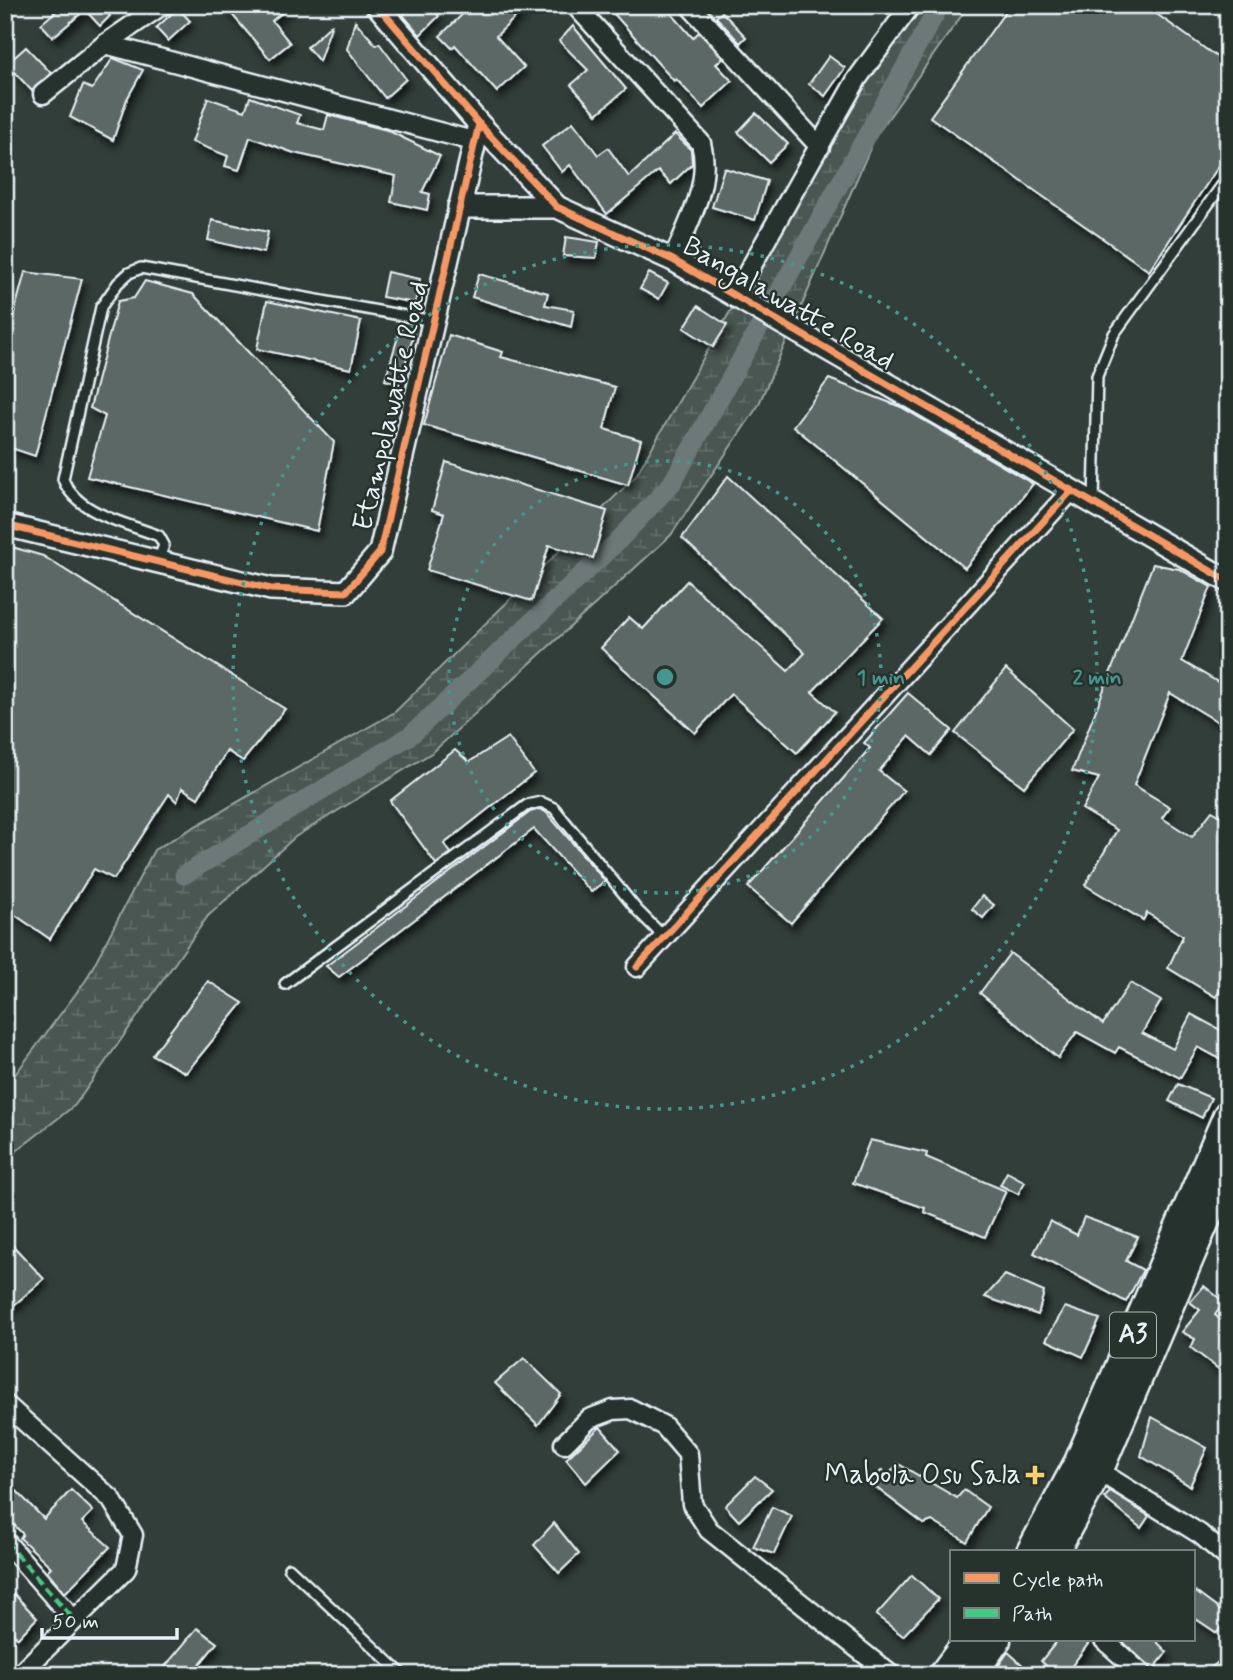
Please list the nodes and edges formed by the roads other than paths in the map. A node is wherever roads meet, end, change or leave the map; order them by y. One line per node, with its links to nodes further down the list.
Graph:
1 (162, 5): 6 (street)
2 (377, 5): 8 (street, Bangalawatte Road)
3 (575, 5): 13 (street)
4 (689, 5): 9 (street)
5 (911, 5): 9 (street)
6 (105, 44): 7 (street); 8 (street)
7 (43, 94)
8 (476, 132): 11 (street, Etampolawatte Road); 12 (street, Bangalawatte Road)
9 (820, 147): 14 (street)
10 (1228, 177): 17 (lane)
11 (459, 207): 12 (street); 15 (street, Etampolawatte Road)
12 (557, 207): 13 (street, Bangalawatte Road)
13 (673, 260): 14 (street, Bangalawatte Road)
14 (734, 297): 16 (street, Bangalawatte Road)
15 (433, 321): 19 (street, Etampolawatte Road); 19 (lane)
16 (1072, 490): 17 (street, Bangalawatte Road); 21 (street)
17 (1094, 504): 20 (street, Bangalawatte Road)
18 (5, 525): 19 (street, Etampolawatte Road)
19 (157, 562)
20 (1228, 581)
21 (666, 939): 22 (street); 23 (lane)
22 (637, 967)
23 (285, 984)
24 (1228, 1115): 28 (highway, A3)
25 (1228, 1167): 28 (highway, A3)
26 (5, 1404): 34 (street)
27 (564, 1444): 40 (street)
28 (1089, 1465): 30 (highway, A3); 31 (highway, A3); 32 (street)
29 (5, 1541): 34 (street)
30 (1032, 1550)
31 (1055, 1550)
32 (1228, 1558)
33 (289, 1568): 39 (lane)
34 (74, 1620): 38 (street)
35 (968, 1642): 41 (highway)
36 (995, 1642): 42 (highway)
37 (1106, 1642): 43 (street)
38 (19, 1675)
39 (403, 1675)
40 (891, 1675)
41 (943, 1675)
42 (971, 1675)
43 (1143, 1675)

